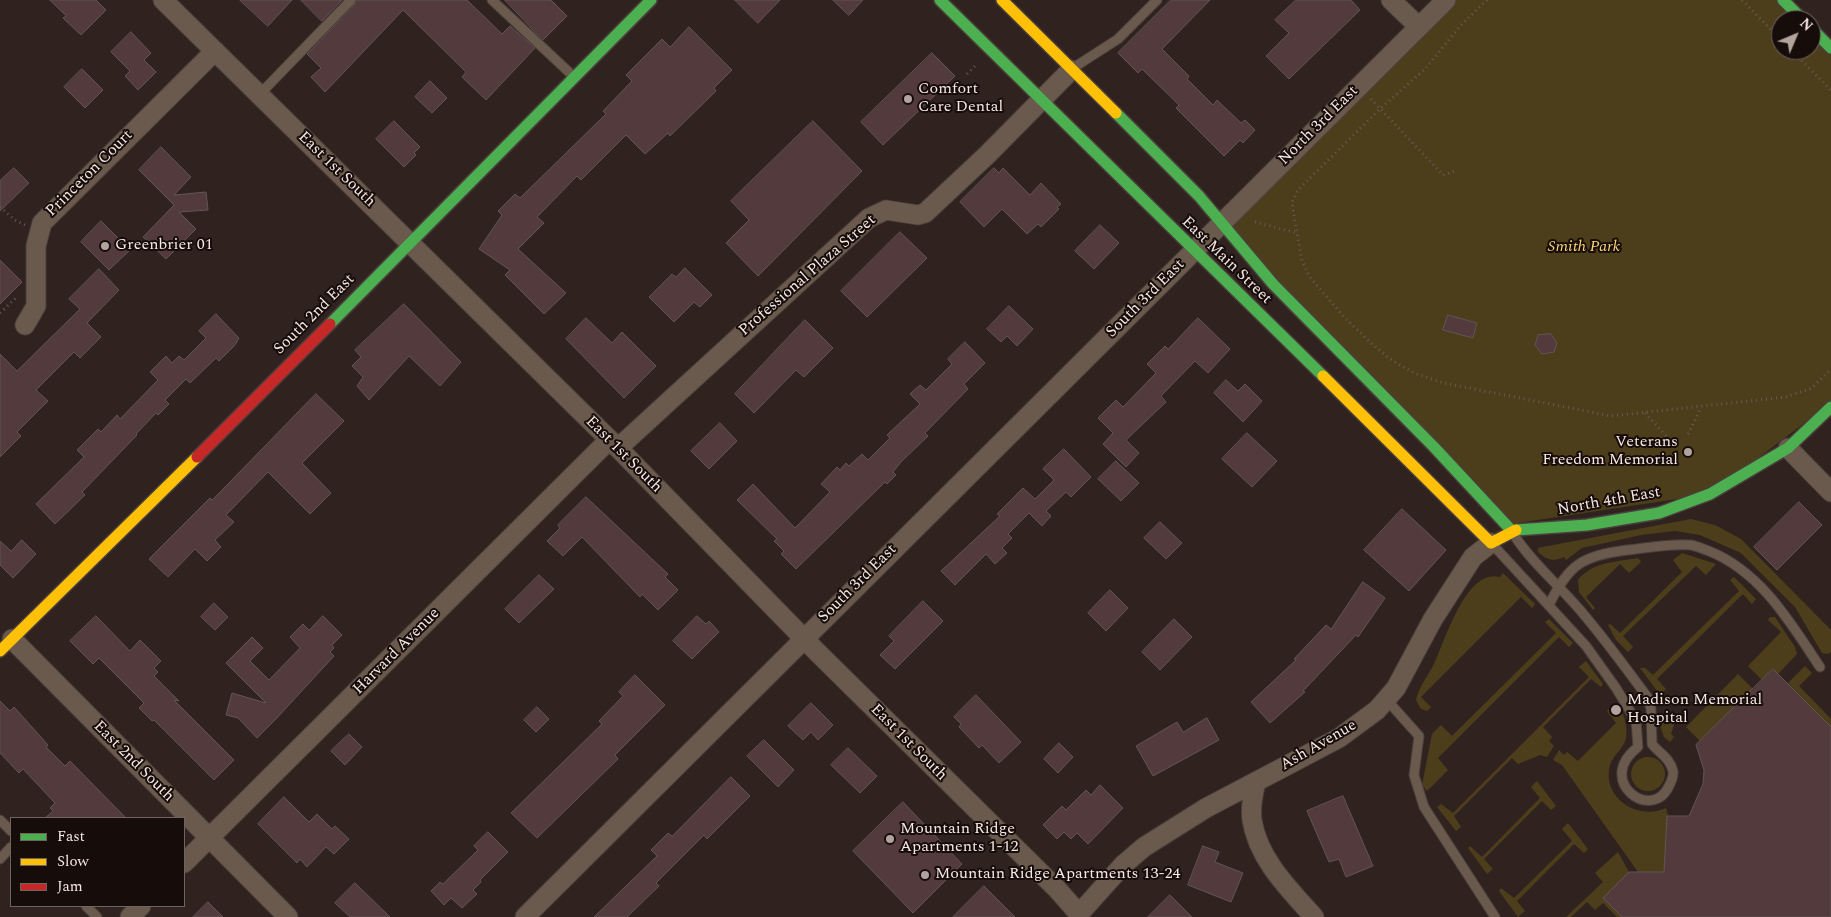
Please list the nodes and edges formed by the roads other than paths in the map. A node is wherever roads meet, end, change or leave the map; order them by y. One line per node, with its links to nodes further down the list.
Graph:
1 (163, 0): 15 (street, East 1st South)
2 (351, 0): 18 (lane)
3 (492, 0): 17 (lane)
4 (651, 0): 17 (street, South 2nd East)
5 (940, 0): 19 (street, East Main Street)
6 (1002, 0): 16 (street, East Main Street)
7 (1157, 0): 16 (lane)
8 (1390, 0): 12 (street)
9 (1446, 0): 12 (street, North 3rd East)
10 (1783, 0): 11 (street)
11 (1793, 10)
12 (1419, 27): 20 (street, North 3rd East)
13 (1821, 38): 14 (street)
14 (1831, 48)
15 (215, 51): 18 (street, East 1st South); 23 (street, Princeton Court)
16 (1071, 70): 19 (street, Professional Plaza Street); 20 (street, East Main Street)
17 (574, 78): 21 (street, South 2nd East)
18 (259, 95): 21 (street, East 1st South)
19 (1040, 101): 22 (street, East Main Street); 25 (street, Professional Plaza Street)
20 (1221, 224): 22 (street, North 3rd East); 28 (street, East Main Street)
21 (410, 242): 25 (street, East 1st South); 33 (street, South 2nd East)
22 (1193, 252): 29 (street, East Main Street); 32 (street, South 3rd East)
23 (25, 325)
24 (1831, 407): 26 (street, North 4th East)
25 (613, 444): 32 (street, East 1st South); 39 (street, Harvard Avenue)
26 (1788, 448): 27 (street); 28 (street, North 4th East)
27 (1831, 492)
28 (1512, 531): 29 (street, Ash Avenue); 30 (lane)
29 (1491, 543): 31 (lane); 35 (street, Ash Avenue)
30 (1559, 586): 31 (lane); 31 (lane); 34 (lane)
31 (1549, 605)
32 (804, 638): 45 (street, East 1st South); 49 (street, South 3rd East)
33 (6, 641): 39 (street, East 2nd South)
34 (1820, 667)
35 (1386, 699): 36 (street, Ash Avenue); 51 (lane)
36 (1256, 782): 45 (street, Ash Avenue); 50 (street)
37 (0, 820): 38 (lane)
38 (10, 830)
39 (209, 838): 42 (street, Harvard Avenue); 48 (street, East 2nd South)
40 (10, 849): 41 (lane)
41 (0, 858)
42 (185, 862)
43 (87, 907): 46 (lane)
44 (140, 907): 47 (street)
45 (1078, 916)
46 (97, 917)
47 (130, 917)
48 (288, 917)
49 (525, 917)
50 (1314, 917)
51 (1495, 917)

